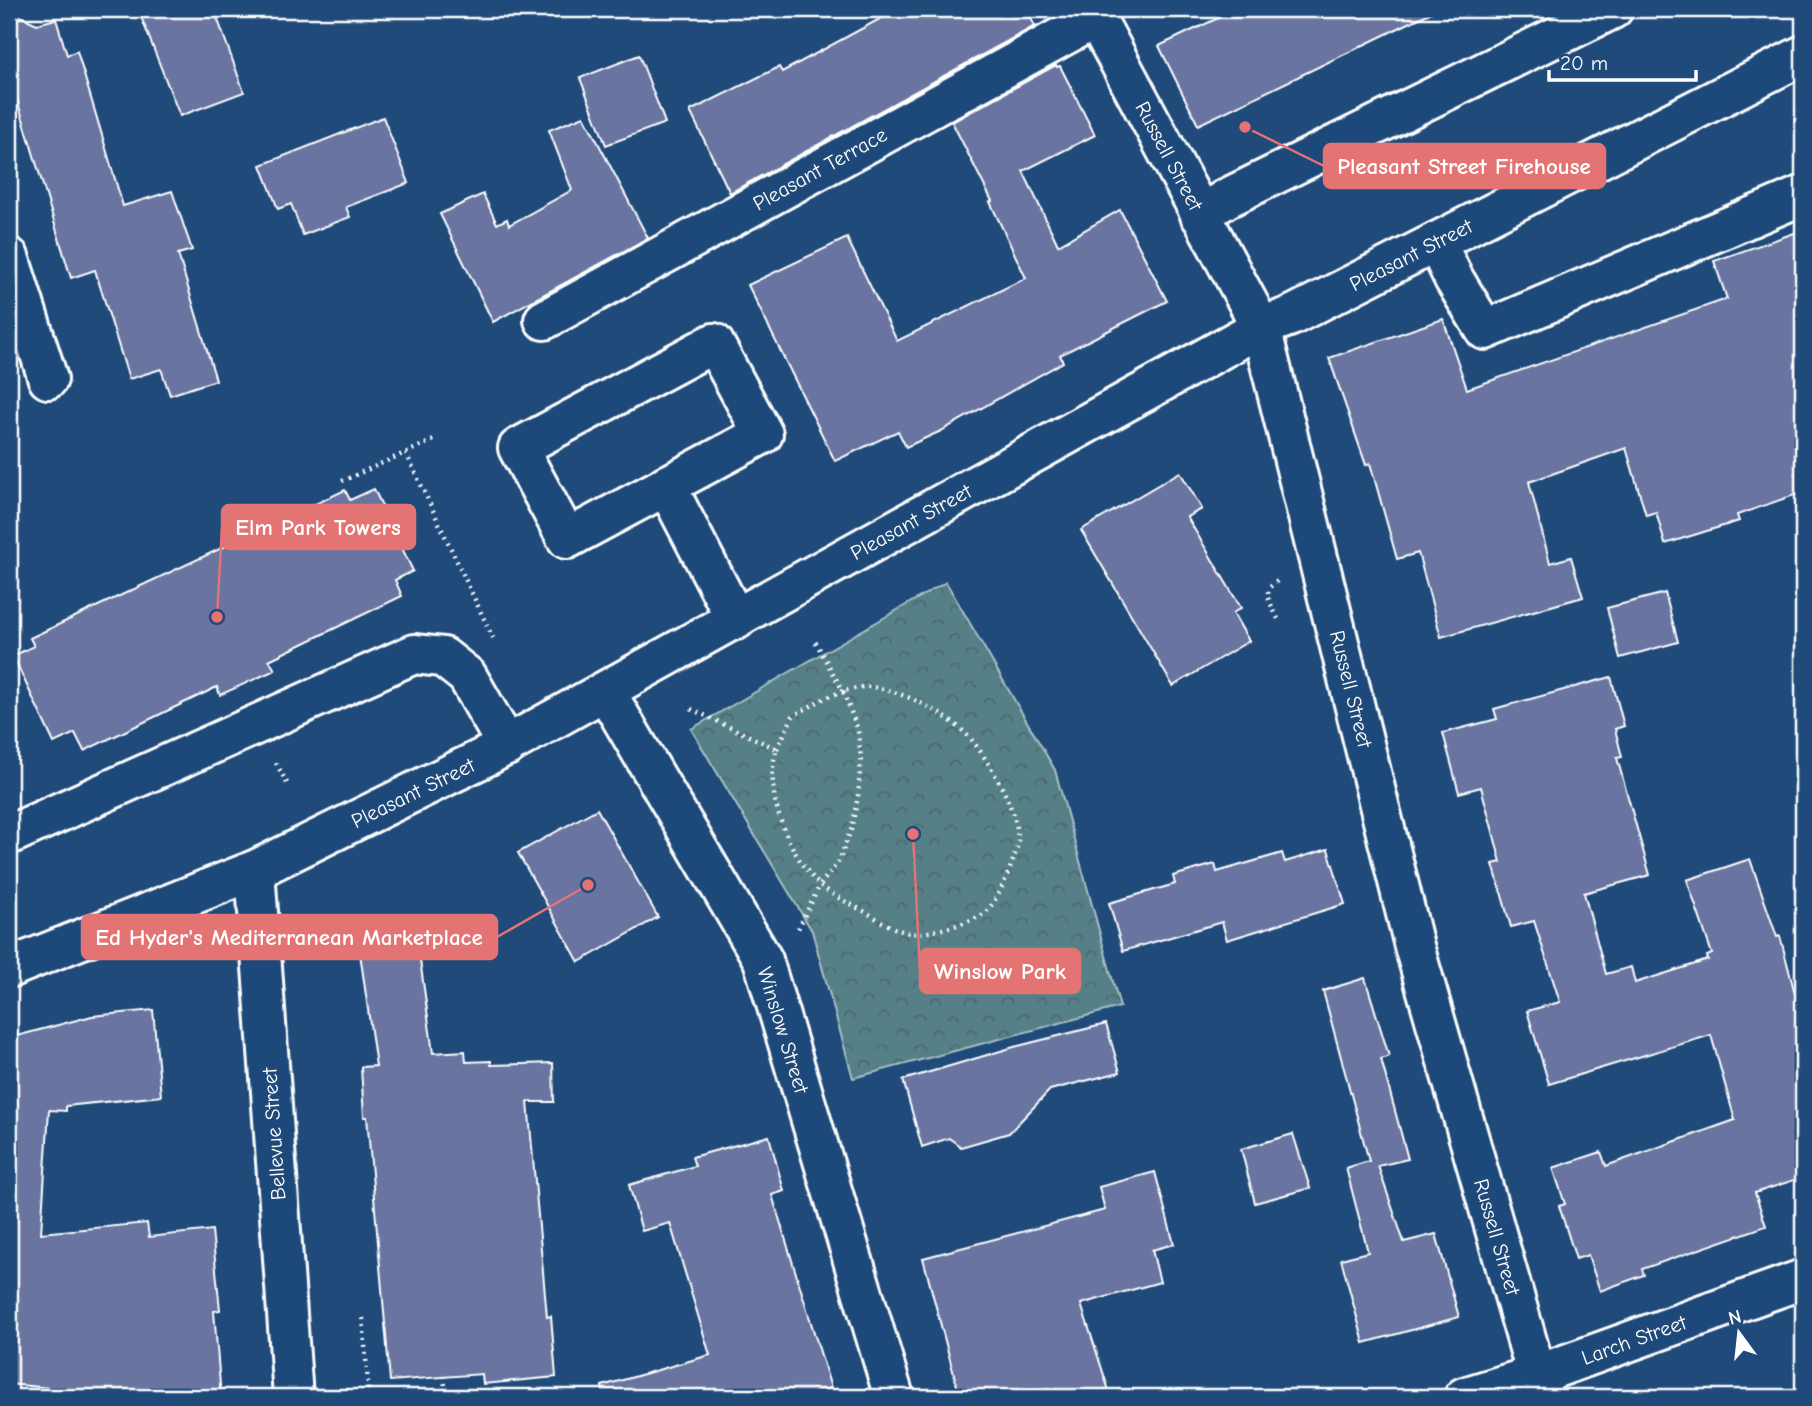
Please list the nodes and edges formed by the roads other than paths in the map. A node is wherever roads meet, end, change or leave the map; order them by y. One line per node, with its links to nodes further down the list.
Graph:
1 (1613, 9): 5 (street)
2 (1093, 14): 5 (street, Russell Street); 8 (street, Pleasant Terrace)
3 (1803, 55): 6 (street, Pleasant Street)
4 (1803, 195): 6 (street)
5 (1200, 215): 9 (street, Russell Street)
6 (1436, 242): 9 (street, Pleasant Street)
7 (9, 257): 10 (street)
8 (544, 320)
9 (1261, 327): 12 (street, Pleasant Street); 19 (street, Russell Street)
10 (48, 379)
11 (666, 485): 11 (street); 12 (street)
12 (736, 620): 13 (street, Pleasant Street)
13 (606, 692): 14 (street, Pleasant Street); 21 (street, Winslow Street)
14 (507, 746): 15 (street); 16 (street, Pleasant Street)
15 (9, 835)
16 (255, 870): 17 (street, Pleasant Street); 20 (street, Bellevue Street)
17 (9, 968)
18 (1803, 1279): 19 (street, Larch Street)
19 (1540, 1386): 22 (street, Larch Street)
20 (293, 1397)
21 (894, 1397)
22 (1464, 1397)

